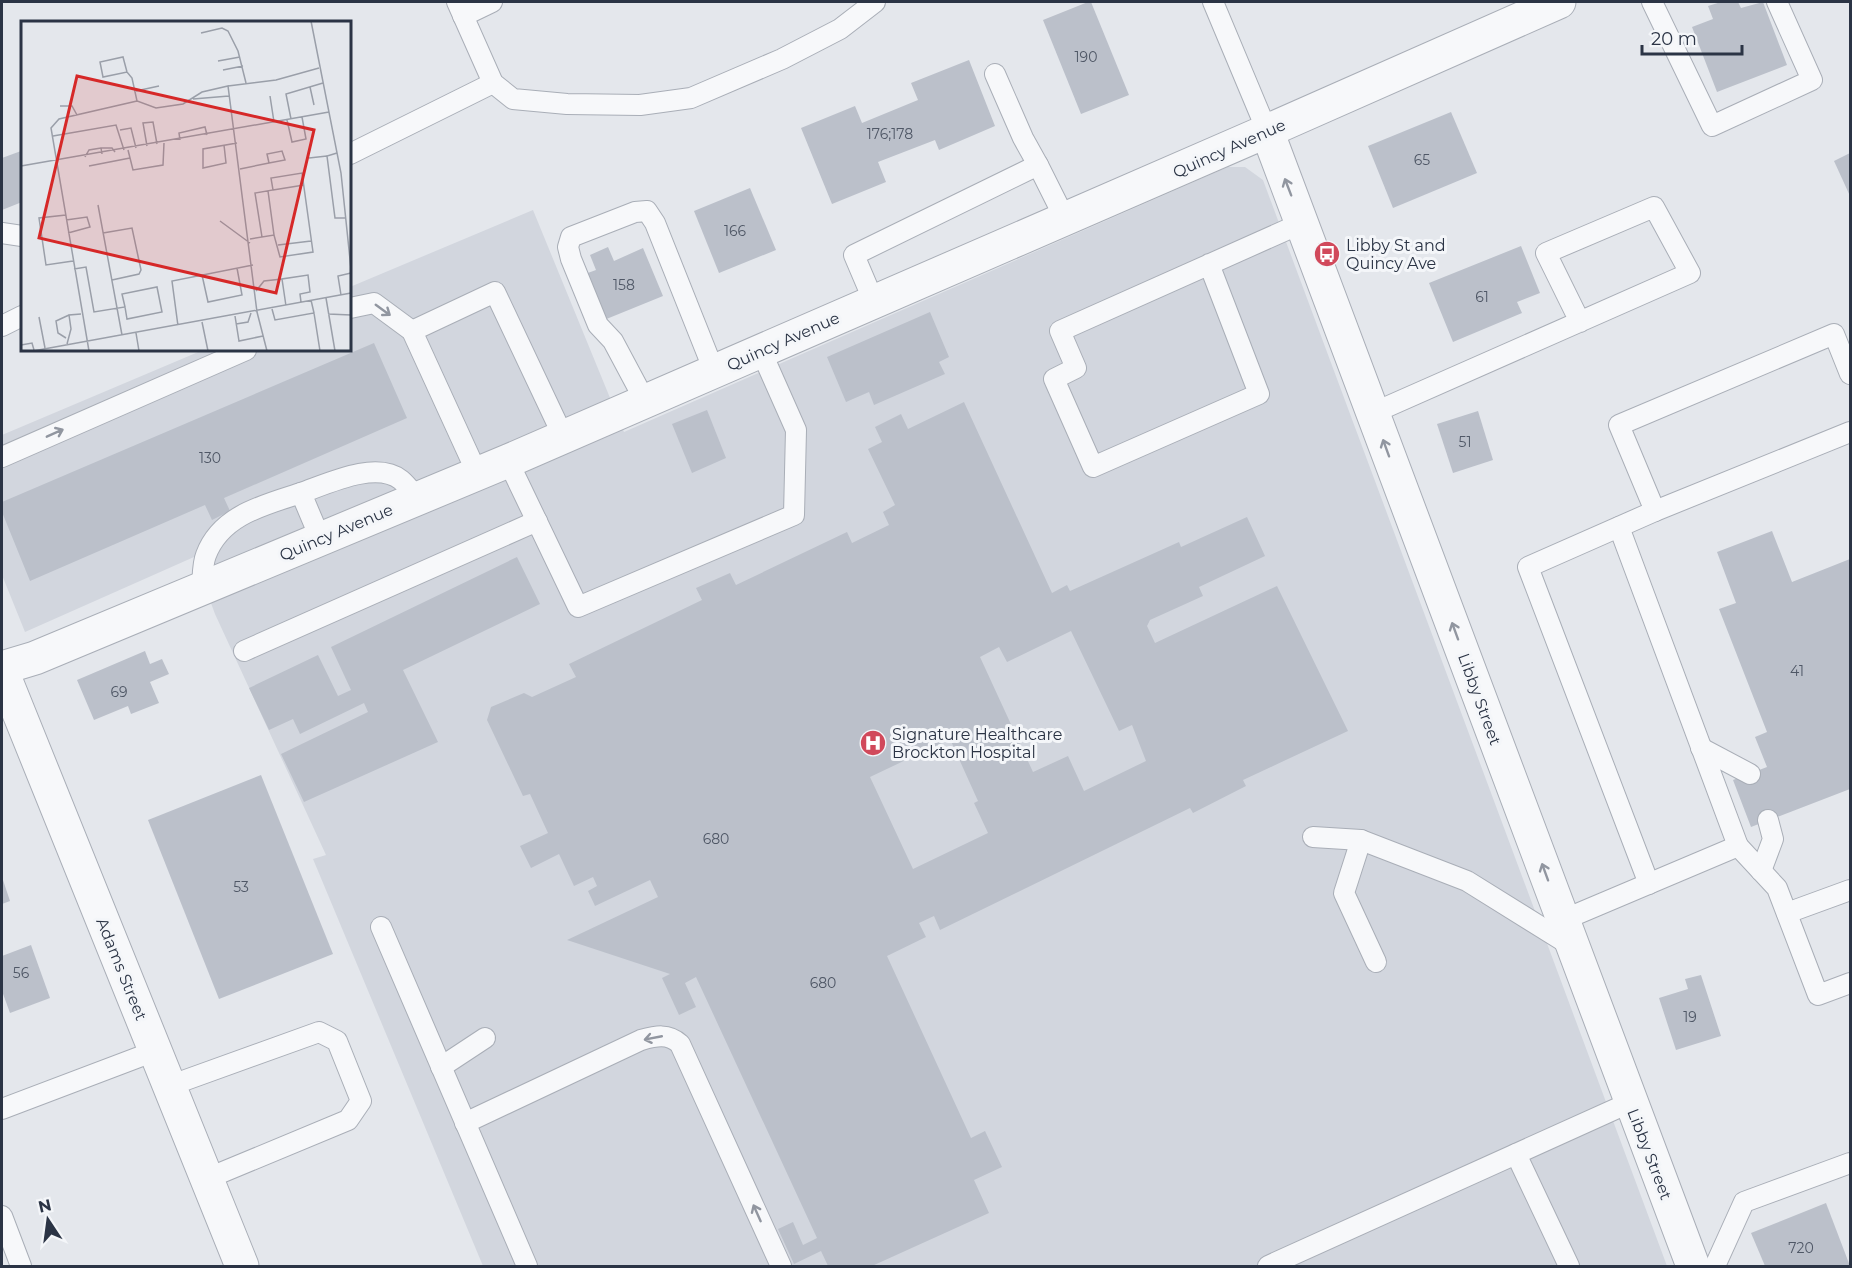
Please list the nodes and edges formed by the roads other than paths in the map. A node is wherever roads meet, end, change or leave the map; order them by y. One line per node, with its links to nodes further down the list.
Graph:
1 (492, 2): 7 (lane)
2 (875, 2): 9 (lane)
3 (1213, 2): 10 (lane)
4 (1652, 2): 5 (lane)
5 (1777, 2)
6 (1549, 3): 10 (street, Quincy Avenue)
7 (460, 8): 9 (lane)
8 (995, 74): 12 (lane)
9 (493, 83): 11 (lane)
10 (1268, 131): 13 (street, Quincy Avenue); 14 (street, Libby Street, one-way to 10)
11 (351, 154)
12 (1038, 165): 13 (lane); 18 (lane)
13 (1065, 219): 18 (street, Quincy Avenue)
14 (1302, 223): 17 (lane); 29 (street, Libby Street)
15 (2, 233): 16 (lane)
16 (21, 236)
17 (1209, 264): 17 (lane)
18 (874, 302): 25 (street, Quincy Avenue)
19 (351, 308): 23 (lane, one-way to 23)
20 (21, 316): 22 (lane)
21 (1580, 322): 21 (lane); 29 (lane)
22 (2, 326)
23 (412, 331): 31 (lane); 34 (lane)
24 (244, 351): 32 (lane, one-way to 24)
25 (761, 351): 26 (street, Quincy Avenue); 38 (lane)
26 (714, 371): 28 (street, Quincy Avenue); 28 (lane)
27 (1851, 374): 37 (lane)
28 (645, 401): 31 (street, Quincy Avenue)
29 (1373, 413): 55 (street, Libby Street, one-way to 29)
30 (1851, 432): 37 (lane)
31 (563, 436): 33 (street, Quincy Avenue)
32 (2, 457)
33 (508, 461): 34 (street, Quincy Avenue); 38 (lane)
34 (477, 473): 36 (street, Quincy Avenue)
35 (301, 493): 36 (lane); 40 (lane); 41 (lane)
36 (417, 498): 40 (street, Quincy Avenue)
37 (1655, 511): 39 (lane)
38 (537, 521): 42 (lane)
39 (1619, 526): 44 (lane); 51 (lane)
40 (320, 538): 41 (street, Quincy Avenue)
41 (202, 588): 43 (street, Quincy Avenue)
42 (244, 651)
43 (2, 669): 59 (street, Adams Street)
44 (1701, 748): 45 (lane); 49 (lane)
45 (1749, 774)
46 (1768, 820): 50 (lane)
47 (1313, 837): 48 (lane)
48 (1361, 840): 55 (lane); 56 (lane)
49 (1738, 846): 50 (lane); 51 (lane)
50 (1761, 871): 53 (lane)
51 (1649, 884): 55 (lane)
52 (1851, 890): 53 (lane)
53 (1787, 913): 57 (lane)
54 (381, 927): 60 (lane)
55 (1568, 933): 62 (street, Libby Street)
56 (1376, 962)
57 (1851, 983)
58 (485, 1038): 60 (lane)
59 (155, 1051): 61 (street, Adams Street); 63 (lane)
60 (441, 1067): 64 (lane)
61 (169, 1086): 67 (street, Adams Street); 67 (lane)
62 (1631, 1102): 65 (lane); 75 (street, Libby Street)
63 (2, 1109)
64 (465, 1123): 71 (lane); 72 (lane, one-way to 64)
65 (1516, 1154): 73 (lane); 74 (lane)
66 (1851, 1163): 76 (lane)
67 (206, 1179): 70 (street, Adams Street)
68 (2, 1216): 69 (lane)
69 (21, 1266)
70 (242, 1266)
71 (527, 1266)
72 (781, 1266)
73 (1269, 1266)
74 (1569, 1266)
75 (1693, 1266)
76 (1715, 1266)

